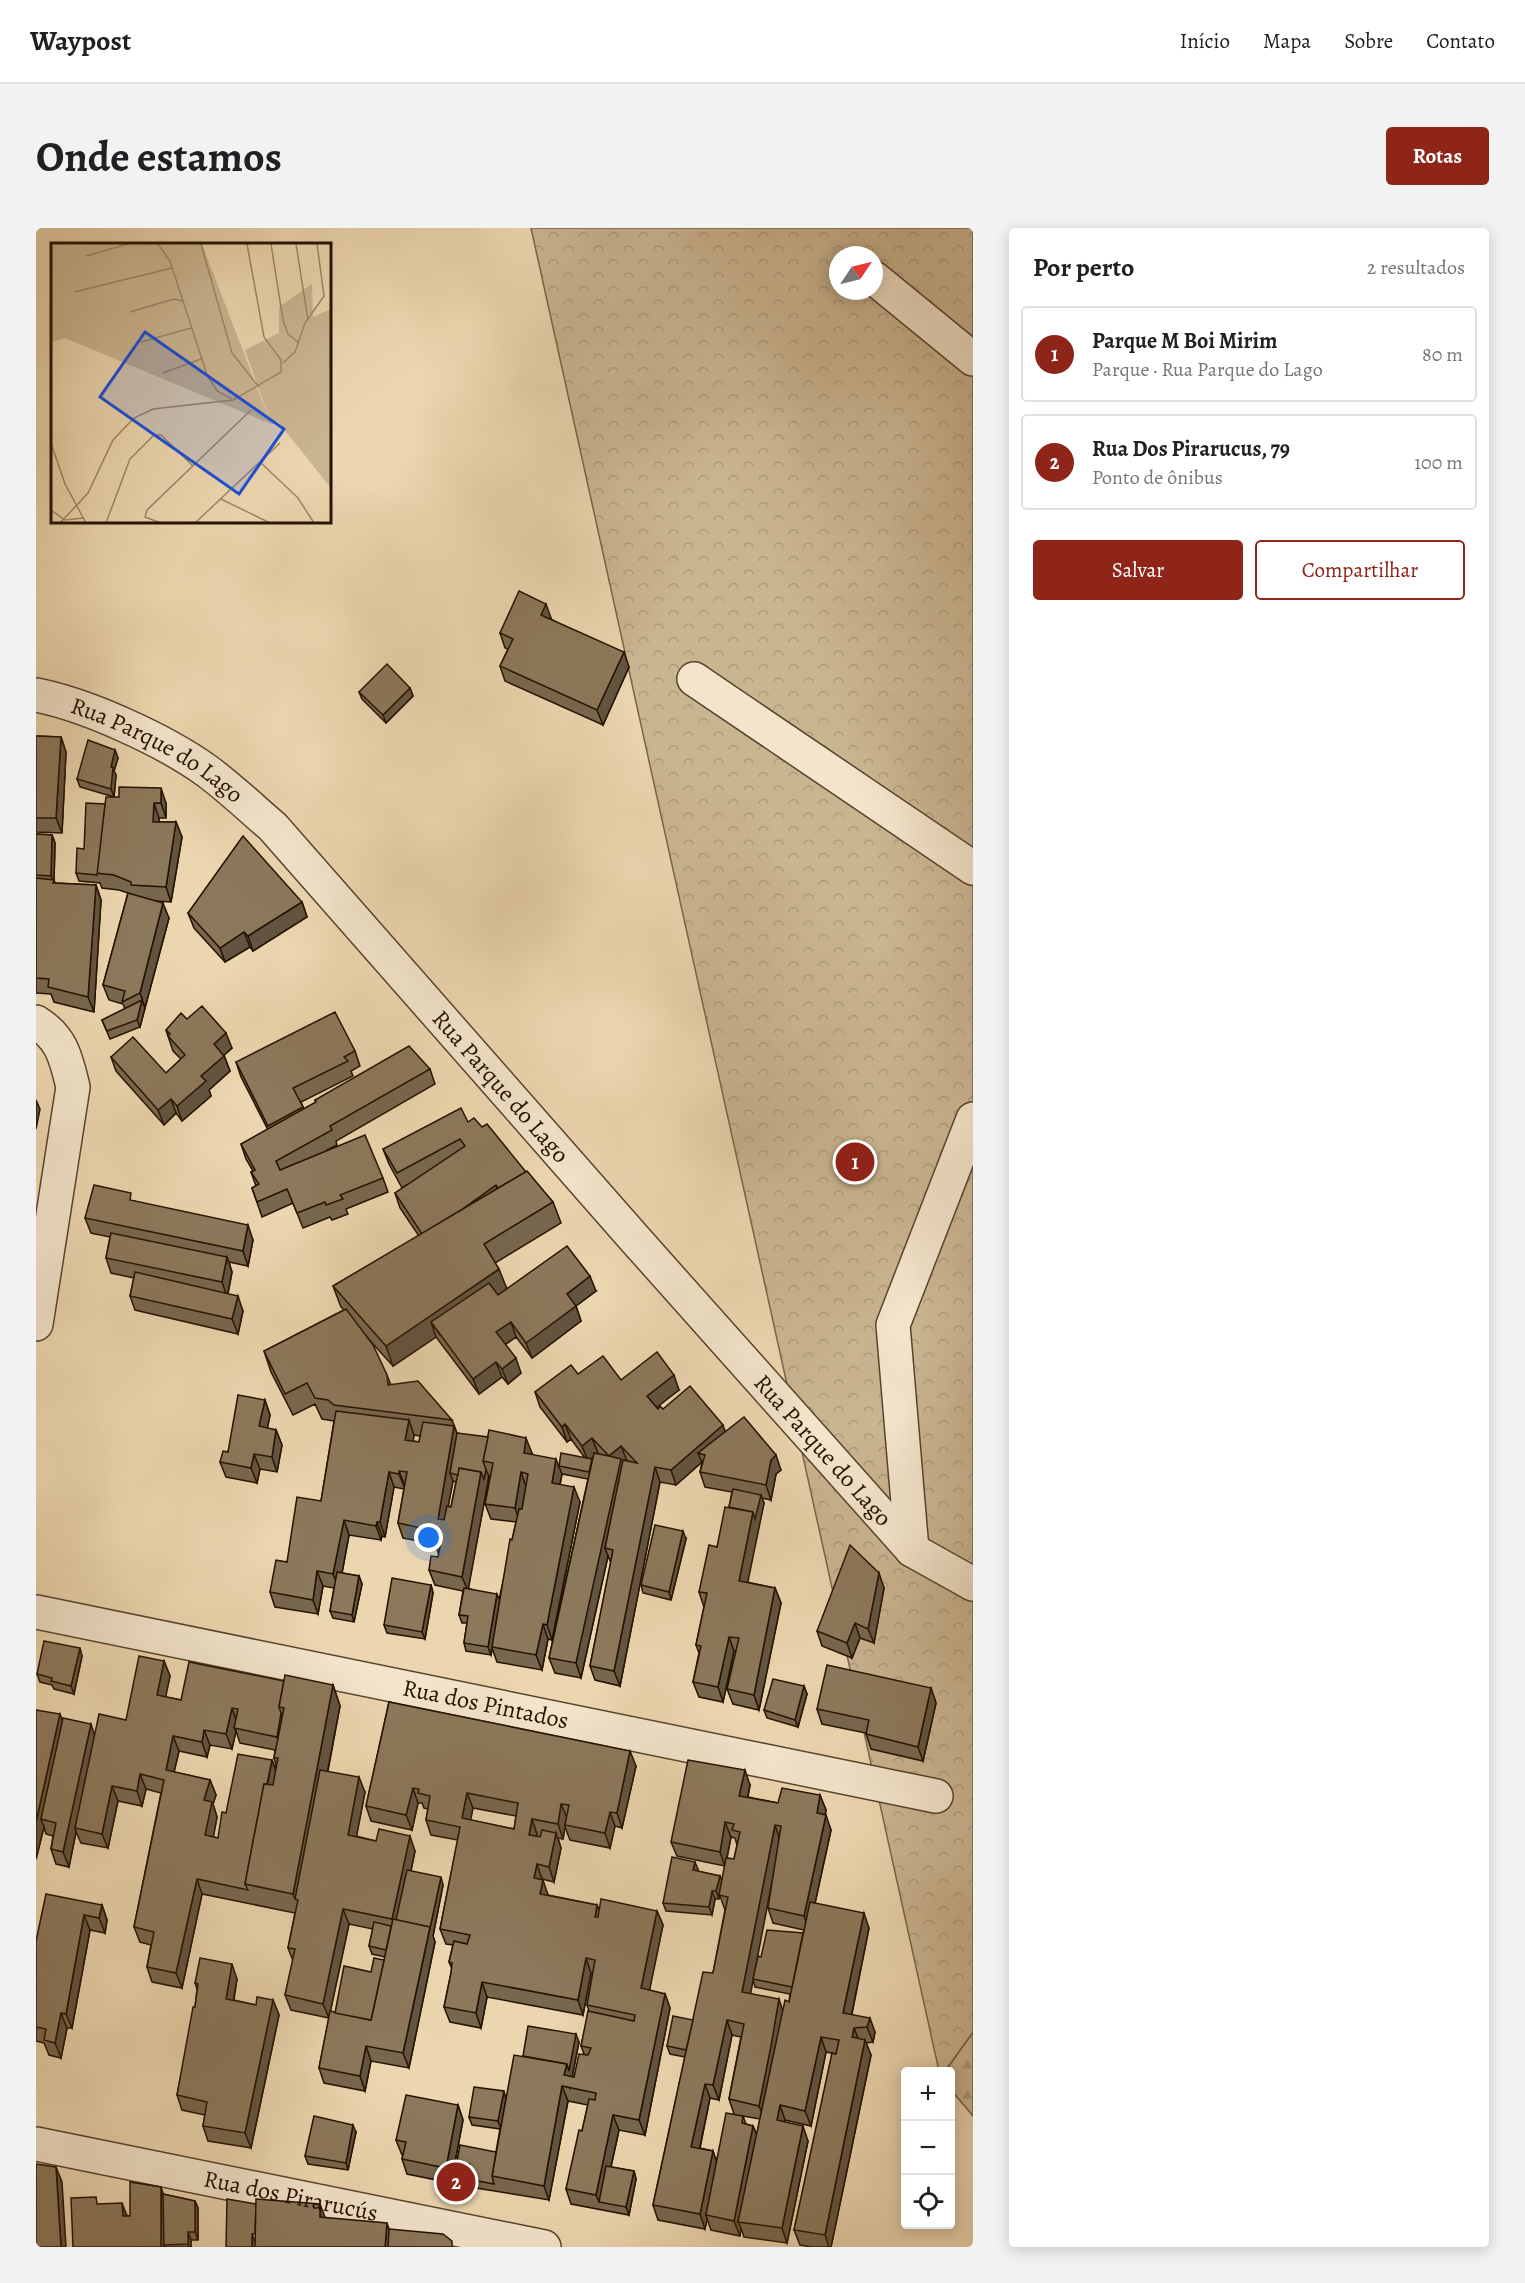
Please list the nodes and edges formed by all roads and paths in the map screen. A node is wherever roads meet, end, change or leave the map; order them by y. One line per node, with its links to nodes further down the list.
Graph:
1 (883, 285): 2 (street)
2 (973, 359)
3 (694, 679): 5 (street)
4 (36, 695): 9 (street, Rua Parque do Lago)
5 (973, 868)
6 (36, 1022): 8 (street)
7 (973, 1119): 9 (street)
8 (36, 1324)
9 (912, 1550): 10 (street, Rua Parque do Lago)
10 (973, 1584)
11 (36, 1612): 12 (street, Rua dos Pintados)
12 (936, 1796)
13 (36, 2144): 14 (street, Rua dos Pirarucús)
14 (489, 2241): 15 (street, Rua dos Pirarucús)
15 (544, 2247)

